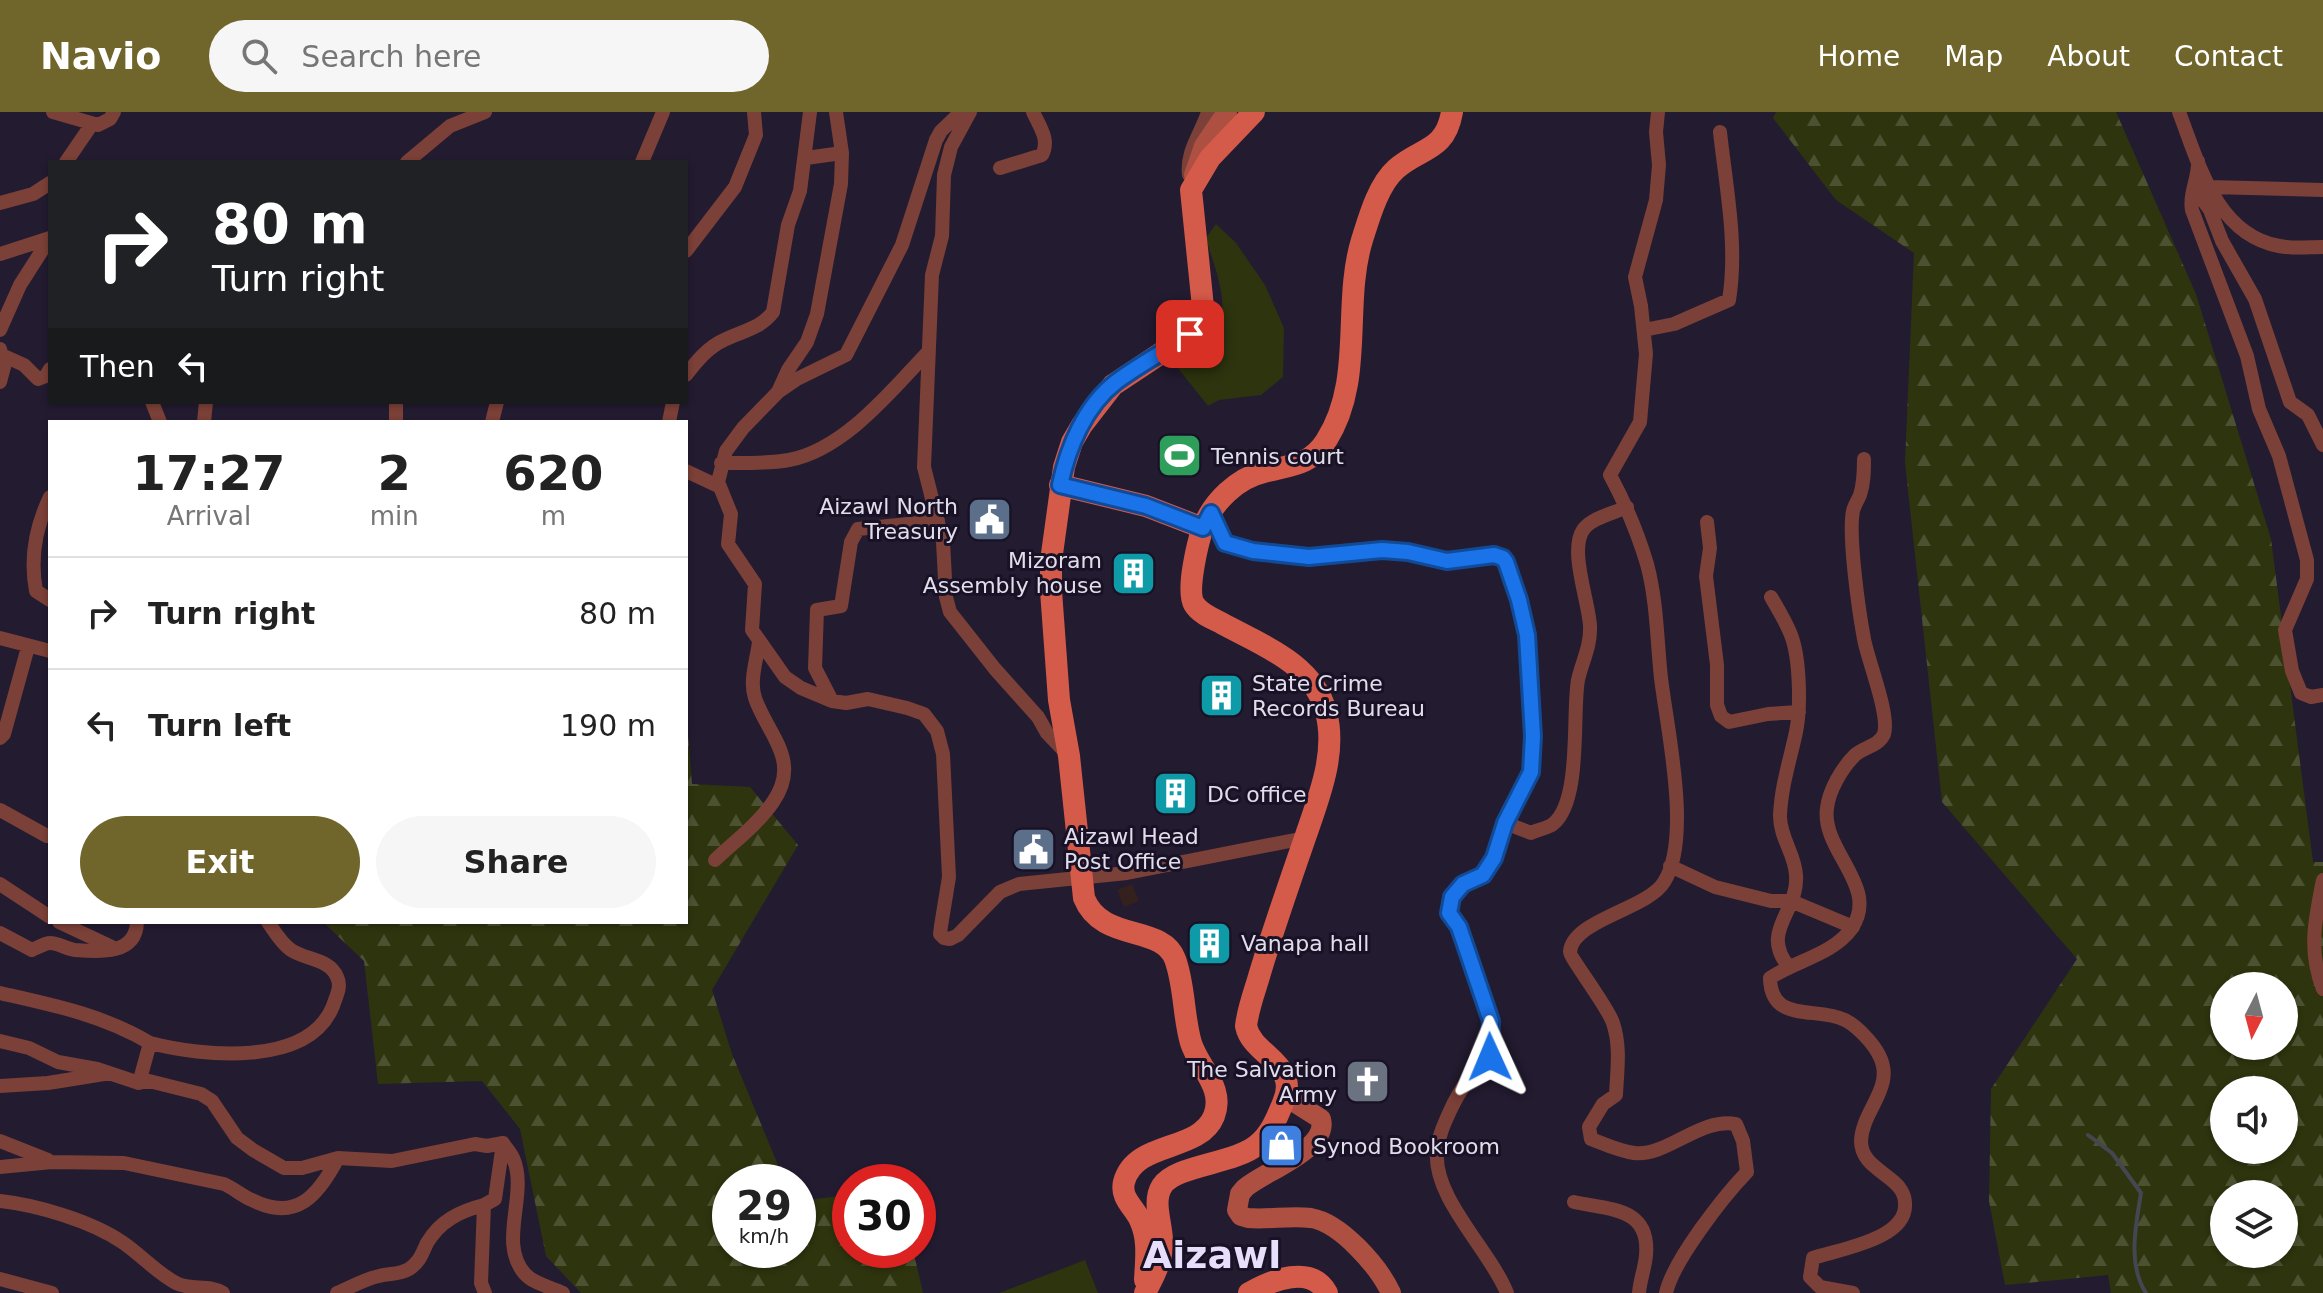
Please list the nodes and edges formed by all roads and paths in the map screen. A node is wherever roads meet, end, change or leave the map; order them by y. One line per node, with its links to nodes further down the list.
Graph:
1 (53, 112): 17 (street)
2 (114, 112): 17 (street)
3 (485, 112): 22 (street)
4 (663, 112): 23 (street)
5 (754, 112): 35 (street)
6 (810, 112): 20 (street)
7 (836, 112): 19 (street)
8 (961, 112): 44 (street)
9 (970, 112): 40 (street)
10 (1033, 112): 25 (street)
11 (1208, 112): 29 (street)
12 (1227, 112): 29 (street)
13 (1452, 112): 53 (main road)
14 (1658, 112): 38 (street)
15 (2179, 112): 24 (street)
16 (1253, 113): 29 (main road)
17 (92, 124): 21 (street)
18 (1720, 132): 38 (street)
19 (842, 153): 20 (street); 44 (street)
20 (806, 158): 42 (street)
21 (67, 160)
22 (409, 160)
23 (643, 160)
24 (2198, 161): 27 (street); 28 (street)
25 (1000, 168)
26 (48, 184): 31 (street)
27 (2210, 187): 30 (street); 34 (street)
28 (2194, 188): 45 (street); 62 (street)
29 (1191, 190): 49 (main road)
30 (2323, 190)
31 (0, 203)
32 (48, 239): 36 (street)
33 (48, 241): 37 (street)
34 (2323, 247)
35 (688, 248)
36 (0, 254)
37 (0, 330)
38 (1644, 330): 52 (street)
39 (1, 352): 41 (street); 43 (street)
40 (928, 352): 47 (street); 54 (street)
41 (48, 372)
42 (688, 372)
43 (0, 382)
44 (778, 392): 47 (street)
45 (2323, 445)
46 (1864, 459): 81 (street)
47 (721, 463): 50 (street)
48 (688, 472): 50 (street)
49 (1060, 485): 53 (main road); 66 (main road)
50 (718, 486): 59 (street)
51 (48, 501): 57 (street)
52 (1627, 507): 68 (street); 72 (street)
53 (1207, 520): 68 (street); 70 (main road)
54 (938, 521): 63 (street); 66 (street)
55 (1707, 522): 64 (street)
56 (1771, 597): 64 (street)
57 (48, 599)
58 (0, 638): 60 (street)
59 (759, 642): 63 (street); 71 (street)
60 (28, 647): 61 (street); 65 (street)
61 (48, 651)
62 (2323, 695)
63 (832, 701): 73 (street)
64 (1799, 712): 76 (street)
65 (0, 738)
66 (1069, 756): 73 (main road)
67 (0, 810): 69 (street)
68 (1505, 823): 111 (street)
69 (47, 836)
70 (1305, 838): 73 (street); 92 (main road)
71 (715, 860)
72 (1670, 866): 76 (street); 113 (street)
73 (1081, 878): 107 (main road)
74 (2323, 880): 85 (street)
75 (0, 884): 77 (street)
76 (1791, 901): 81 (street); 84 (street)
77 (48, 916)
78 (63, 924): 83 (street)
79 (136, 924): 83 (street)
80 (270, 924): 88 (street)
81 (1853, 927): 84 (street)
82 (0, 933): 83 (street)
83 (116, 949)
84 (1788, 966): 114 (street)
85 (2323, 989)
86 (0, 993): 88 (street)
87 (0, 1041): 89 (street)
88 (150, 1043): 90 (street)
89 (108, 1073): 90 (street); 91 (street)
90 (139, 1083): 95 (street)
91 (0, 1086)
92 (1286, 1097): 107 (main road); 110 (street)
93 (0, 1141): 96 (street)
94 (503, 1143): 95 (street); 100 (street); 106 (street)
95 (338, 1158): 96 (street)
96 (52, 1162): 97 (street)
97 (0, 1167)
98 (0, 1201): 103 (street)
99 (1574, 1202): 112 (street)
100 (484, 1205): 104 (street); 105 (street)
101 (0, 1279): 102 (street)
102 (52, 1293)
103 (223, 1293)
104 (337, 1293)
105 (485, 1293)
106 (563, 1293)
107 (1145, 1293)
108 (1249, 1293): 109 (main road)
109 (1327, 1293)
110 (1391, 1293)
111 (1507, 1293)
112 (1639, 1293)
113 (1666, 1293)
114 (1853, 1293)

